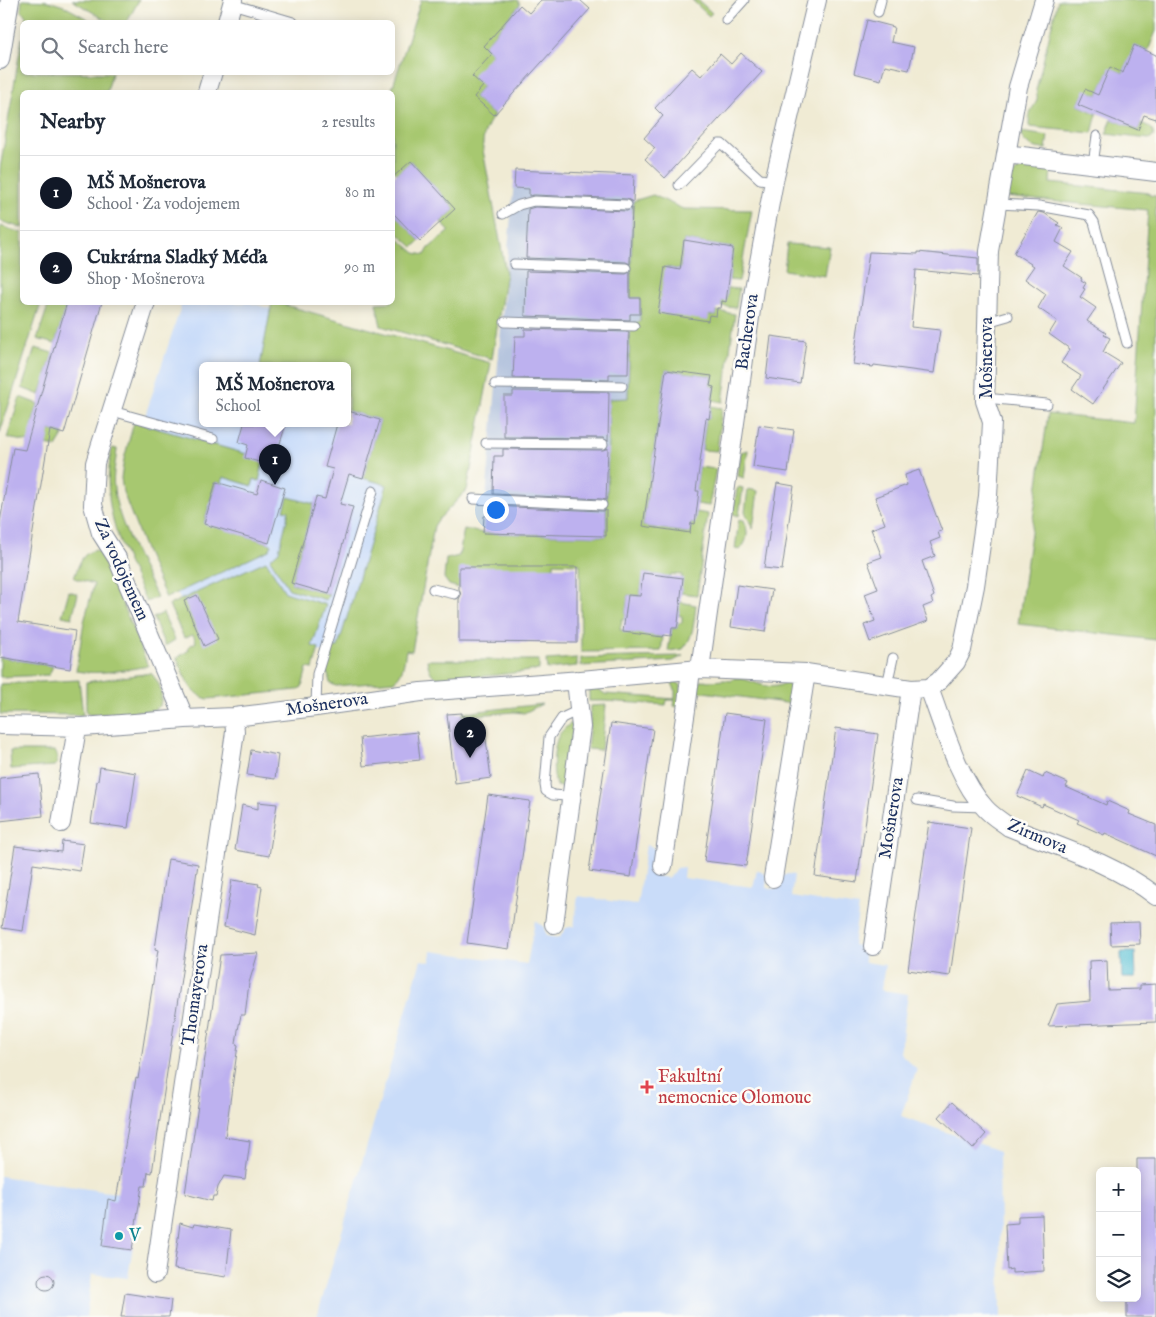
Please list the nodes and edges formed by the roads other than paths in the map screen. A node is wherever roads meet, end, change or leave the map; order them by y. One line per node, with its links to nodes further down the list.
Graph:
1 (10, 0): 11 (street)
2 (744, 0): 10 (lane)
3 (817, 0): 19 (street, Bacherova)
4 (881, 0): 7 (lane)
5 (1044, 0): 16 (street, Mošnerova)
6 (232, 2): 8 (street); 9 (lane)
7 (878, 12)
8 (228, 20)
9 (287, 20)
10 (726, 20)
11 (2, 34): 12 (street)
12 (0, 60)
13 (212, 75): 14 (street)
14 (208, 90)
15 (1097, 136): 17 (lane)
16 (1006, 154): 17 (street); 21 (street, Mošnerova)
17 (1093, 164): 18 (street)
18 (1156, 172)
19 (774, 181): 20 (lane); 46 (street, Bacherova)
20 (680, 185)
21 (997, 204): 29 (street, Mošnerova); 31 (lane)
22 (628, 205): 23 (lane)
23 (503, 214)
24 (514, 264): 25 (lane)
25 (626, 268)
26 (145, 305): 36 (street, Za vodojemem)
27 (1008, 316): 29 (lane)
28 (505, 322): 30 (lane)
29 (987, 322): 34 (street, Mošnerova)
30 (634, 326)
31 (1128, 342)
32 (495, 384): 33 (lane)
33 (622, 386)
34 (985, 398): 35 (lane); 50 (street, Mošnerova)
35 (1047, 404)
36 (112, 411): 37 (lane); 54 (street, Za vodojemem)
37 (214, 439)
38 (486, 443): 39 (lane)
39 (603, 444)
40 (373, 491): 51 (lane)
41 (473, 499): 42 (lane)
42 (602, 504)
43 (433, 589): 44 (lane)
44 (455, 594)
45 (893, 658): 49 (lane)
46 (695, 669): 47 (street, Mošnerova); 48 (street, Mošnerova); 61 (street)
47 (806, 672): 49 (street, Mošnerova); 62 (street)
48 (576, 680): 51 (street, Mošnerova); 52 (street)
49 (887, 686): 50 (street, Mošnerova)
50 (920, 689): 59 (street, Zirmova); 65 (street, Mošnerova)
51 (316, 708): 53 (street, Mošnerova)
52 (579, 710): 57 (lane); 64 (street)
53 (234, 717): 54 (street, Mošnerova); 66 (street, Thomayerova)
54 (185, 718): 56 (street, Mošnerova)
55 (0, 725): 56 (street, Mošnerova)
56 (78, 728): 60 (street)
57 (566, 796)
58 (917, 800): 59 (lane)
59 (984, 807): 63 (street, Zirmova)
60 (62, 823)
61 (663, 866)
62 (773, 878)
63 (1156, 896)
64 (554, 924)
65 (873, 946)
66 (155, 1274)

